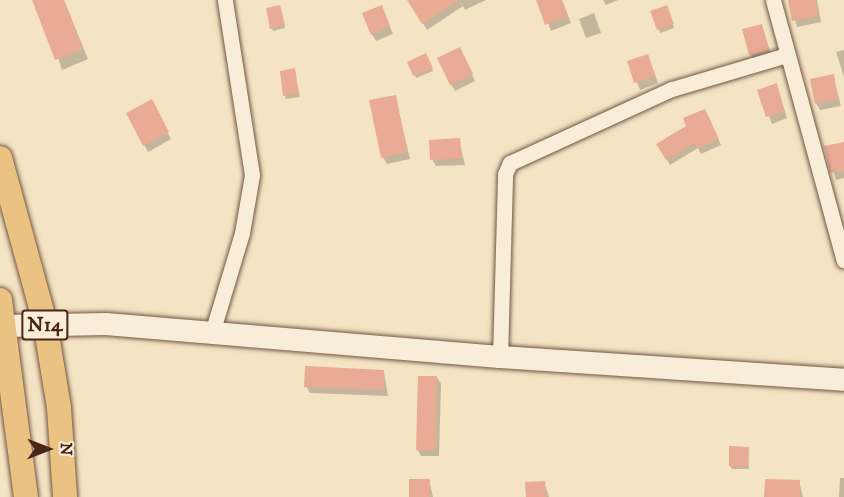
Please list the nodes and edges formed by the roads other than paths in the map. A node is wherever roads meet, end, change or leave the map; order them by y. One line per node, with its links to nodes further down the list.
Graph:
1 (225, 0): 10 (street)
2 (773, 0): 3 (street)
3 (787, 55): 5 (street); 11 (street)
4 (0, 158): 8 (main road, N14)
5 (838, 203): 6 (street)
6 (844, 261)
7 (0, 300): 9 (main road, N14)
8 (45, 323): 9 (street); 10 (street); 14 (main road, N14)
9 (4, 326): 13 (main road, N14)
10 (212, 333): 11 (street)
11 (500, 357): 12 (street)
12 (844, 380)
13 (26, 497)
14 (65, 497)

